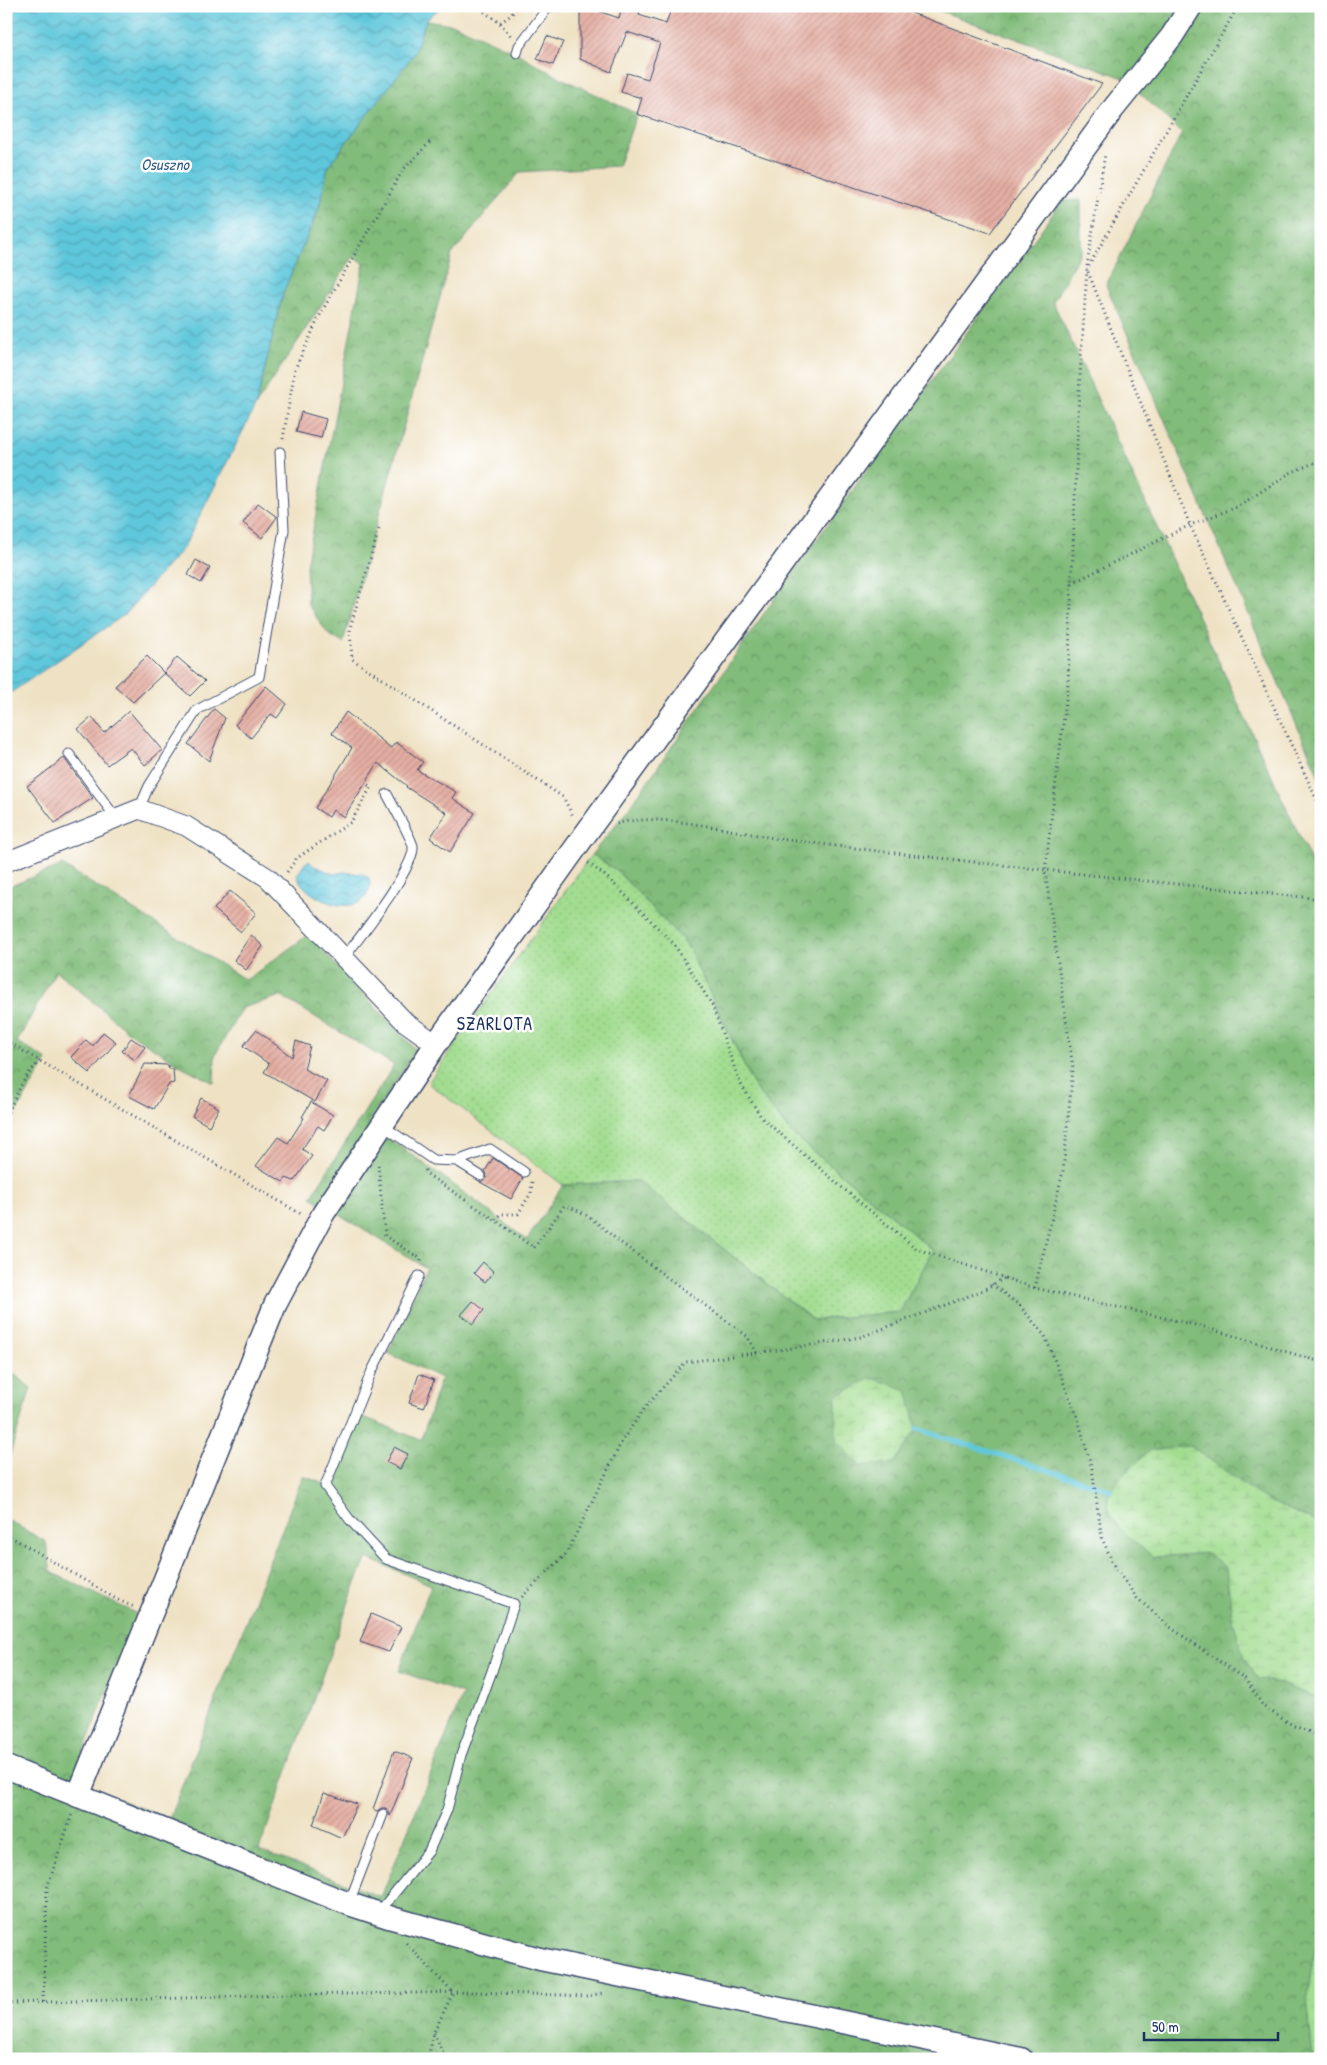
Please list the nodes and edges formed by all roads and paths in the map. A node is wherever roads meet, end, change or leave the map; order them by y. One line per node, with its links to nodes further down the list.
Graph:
1 (476, 6): 6 (path)
2 (517, 6): 6 (path)
3 (549, 6): 8 (lane)
4 (1191, 6): 23 (street)
5 (1238, 6): 11 (path)
6 (500, 23): 7 (path)
7 (514, 40)
8 (517, 54)
9 (432, 140): 12 (path)
10 (1106, 146): 11 (path)
11 (1087, 269): 14 (path); 16 (path)
12 (280, 452): 20 (lane)
13 (1321, 460): 14 (path)
14 (1190, 525): 16 (path); 21 (path)
15 (379, 529): 23 (path)
16 (1072, 583): 25 (path)
17 (69, 754): 22 (lane)
18 (365, 783): 26 (path)
19 (388, 794): 28 (lane)
20 (139, 809): 22 (street); 26 (street)
21 (1321, 809)
22 (116, 818): 24 (street)
23 (579, 845): 25 (path); 30 (street); 41 (path)
24 (6, 862)
25 (1045, 871): 27 (path); 43 (path)
26 (277, 887): 28 (street)
27 (1321, 899)
28 (344, 958): 30 (street)
29 (6, 1041): 31 (path)
30 (436, 1044): 33 (street)
31 (40, 1061): 32 (path); 38 (path)
32 (6, 1117)
33 (379, 1130): 34 (lane); 40 (path); 48 (street)
34 (421, 1152): 35 (lane); 39 (path)
35 (457, 1161): 36 (lane); 37 (lane)
36 (524, 1172): 39 (path)
37 (481, 1176)
38 (292, 1208)
39 (495, 1220): 44 (path)
40 (419, 1276): 47 (lane)
41 (1005, 1278): 42 (path); 43 (path)
42 (992, 1284): 44 (path); 49 (path)
43 (1035, 1288): 45 (path)
44 (757, 1353): 47 (path)
45 (1321, 1362)
46 (6, 1534): 48 (path)
47 (514, 1604): 54 (lane)
48 (151, 1615): 51 (street)
49 (1321, 1736)
50 (6, 1768): 51 (street)
51 (78, 1796): 53 (street); 59 (path)
52 (382, 1814): 53 (lane)
53 (349, 1904): 54 (street)
54 (378, 1914): 63 (street)
55 (400, 1937): 56 (path)
56 (453, 1993): 57 (path); 59 (path); 60 (path)
57 (605, 1993)
58 (6, 2002): 59 (path)
59 (43, 2002)
60 (434, 2032): 61 (path); 62 (path)
61 (428, 2059)
62 (446, 2059)
63 (1021, 2059)

